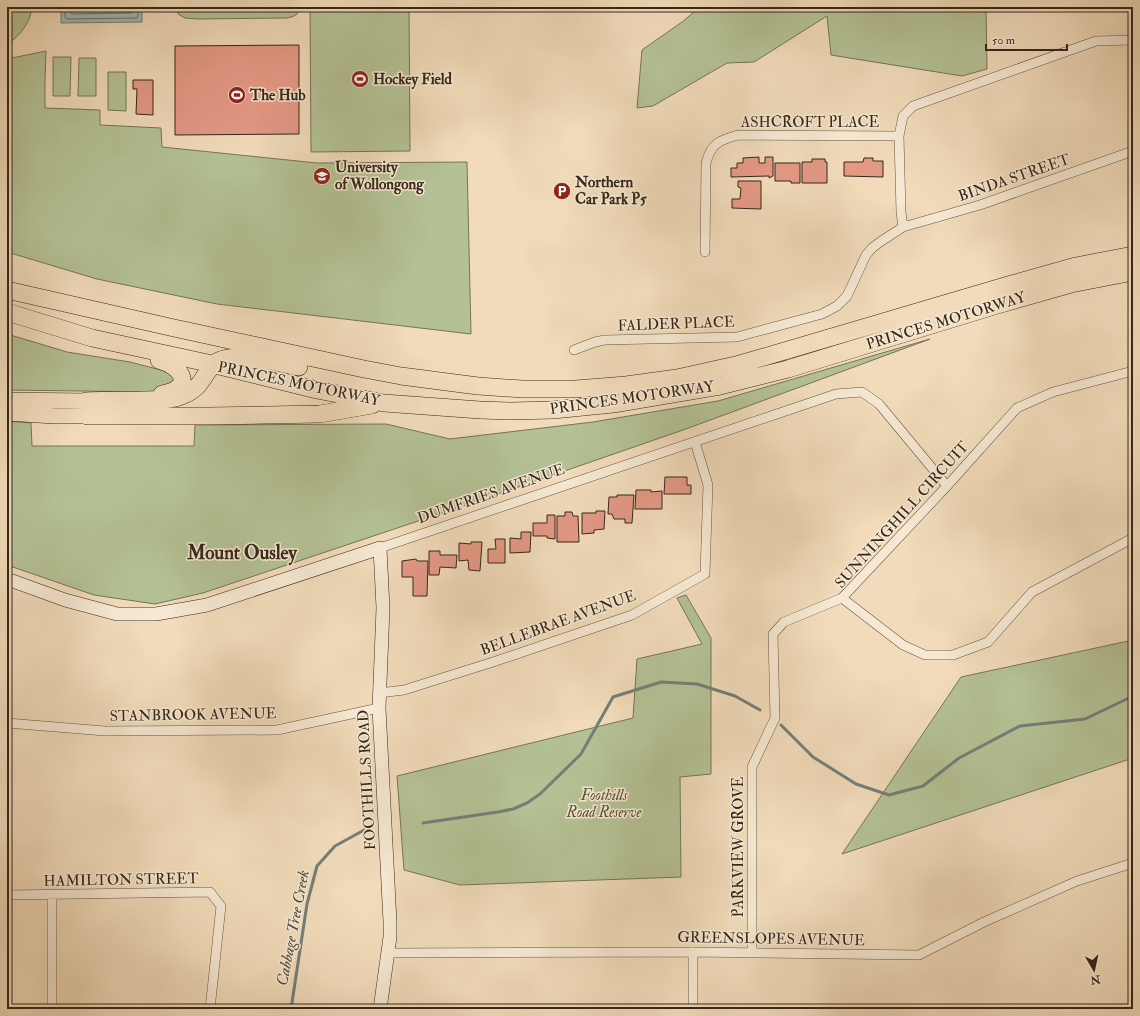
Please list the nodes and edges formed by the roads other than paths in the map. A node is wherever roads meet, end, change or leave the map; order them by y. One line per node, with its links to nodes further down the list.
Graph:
1 (1133, 40): 2 (street)
2 (898, 136): 4 (street); 5 (street, ASHCROFT PLACE)
3 (1133, 151): 4 (street, BINDA STREET)
4 (903, 227): 11 (street, FALDER PLACE)
5 (705, 252)
6 (1133, 255): 14 (highway, PRINCES MOTORWAY)
7 (1133, 272): 16 (highway, PRINCES MOTORWAY)
8 (7, 290): 14 (highway, PRINCES MOTORWAY)
9 (7, 312): 12 (highway, PRINCES MOTORWAY)
10 (7, 322): 17 (highway)
11 (574, 350)
12 (214, 365): 14 (highway); 16 (highway, PRINCES MOTORWAY); 17 (highway)
13 (1133, 371): 20 (street, SUNNINGHILL CIRCUIT)
14 (576, 389)
15 (7, 400): 17 (main road)
16 (384, 403): 17 (highway)
17 (87, 408): 18 (main road)
18 (7, 413)
19 (695, 442): 20 (street, DUMFRIES AVENUE); 22 (street, DUMFRIES AVENUE); 25 (street, BELLEBRAE AVENUE)
20 (947, 486): 24 (street, SUNNINGHILL CIRCUIT)
21 (1133, 538): 24 (street, SUNNINGHILL CIRCUIT)
22 (380, 548): 23 (street, DUMFRIES AVENUE); 25 (street, FOOTHILLS ROAD)
23 (7, 579)
24 (842, 598): 33 (street, PARKVIEW GROVE)
25 (379, 693): 26 (street, FOOTHILLS ROAD)
26 (378, 708): 27 (street, STANBROOK AVENUE); 32 (street, FOOTHILLS ROAD)
27 (7, 723)
28 (1133, 863): 33 (street, GREENSLOPES AVENUE)
29 (7, 895): 30 (street, HAMILTON STREET)
30 (52, 895): 34 (street); 35 (street, HAMILTON STREET)
31 (693, 952): 32 (street, GREENSLOPES AVENUE); 33 (street, GREENSLOPES AVENUE); 37 (street)
32 (388, 953): 36 (street, FOOTHILLS ROAD)
33 (752, 953)
34 (52, 1009)
35 (210, 1009)
36 (380, 1009)
37 (693, 1009)

